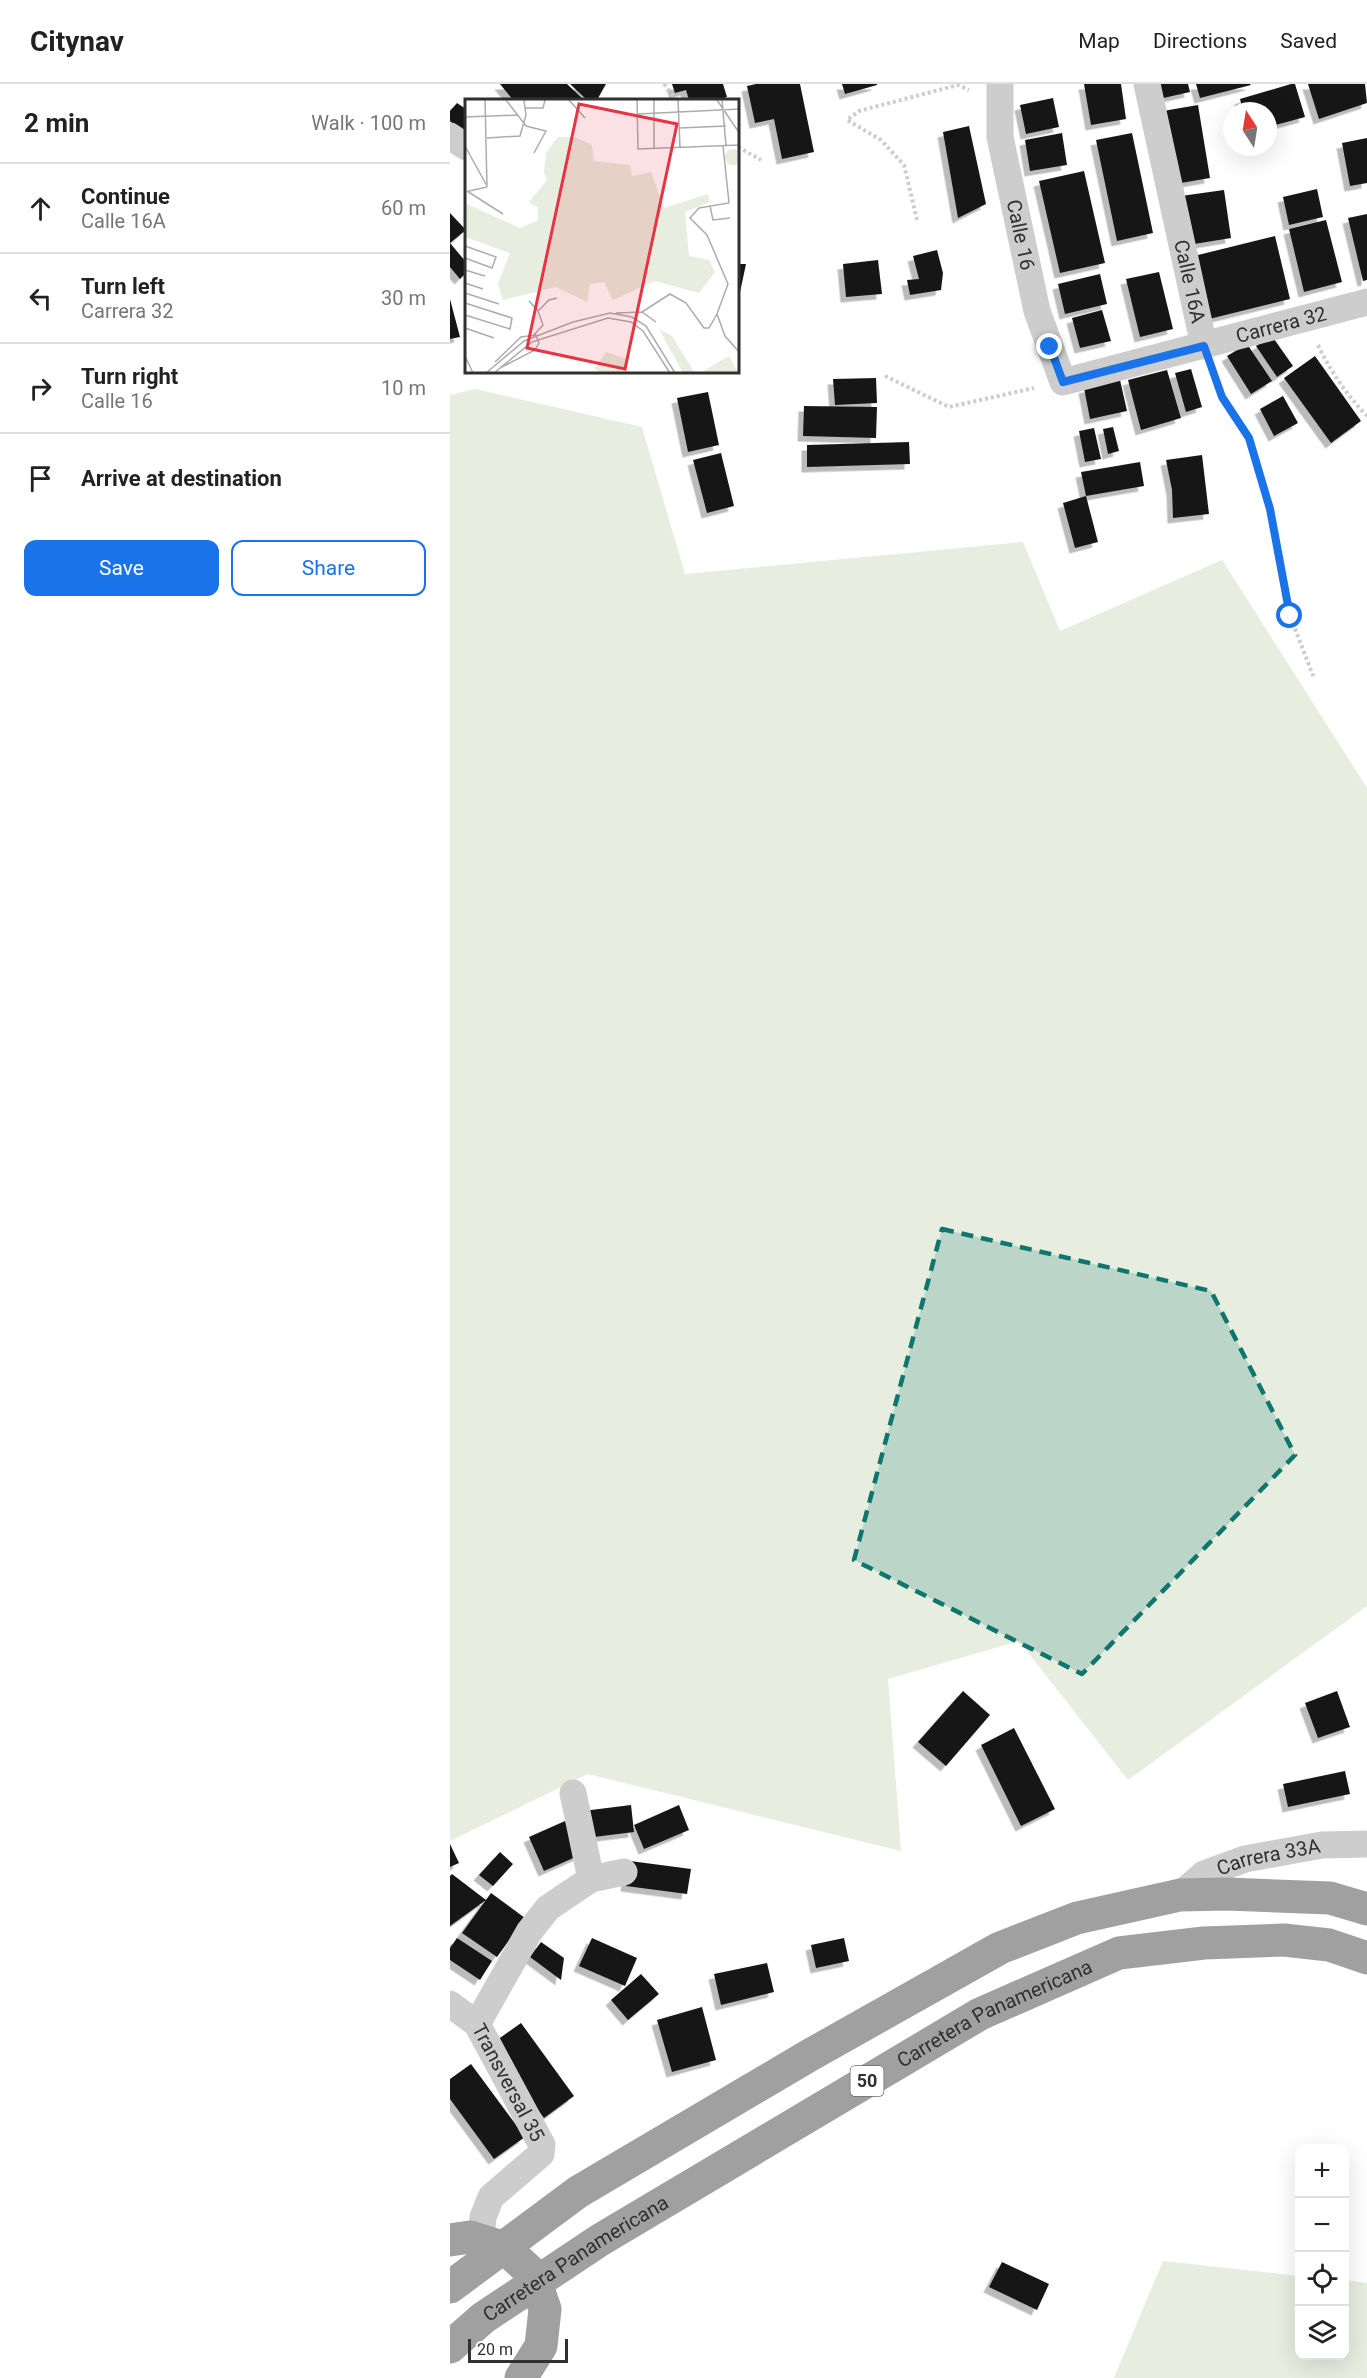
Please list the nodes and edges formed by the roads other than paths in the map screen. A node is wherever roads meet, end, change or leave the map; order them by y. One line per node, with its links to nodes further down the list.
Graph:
1 (1147, 84): 6 (street, Calle 16A)
2 (1000, 93): 7 (street, Calle 16)
3 (450, 136): 4 (street)
4 (465, 146)
5 (1367, 302): 6 (street, Carrera 32)
6 (1204, 346): 7 (street, Carrera 32)
7 (1063, 382)
8 (573, 1793): 11 (street)
9 (1367, 1844): 12 (street, Carrera 33A)
10 (624, 1872): 11 (street, Transversal 35)
11 (591, 1879): 16 (street, Transversal 35)
12 (1180, 1895): 13 (highway, 50); 18 (highway, 50)
13 (1367, 1909)
14 (1367, 1958): 20 (highway, Carretera Panamericana / 50)
15 (450, 2004): 16 (street)
16 (477, 2024): 18 (street, Transversal 35)
17 (450, 2240): 21 (highway, bridge)
18 (478, 2266): 19 (highway, 50)
19 (450, 2288)
20 (450, 2347)
21 (521, 2378)

